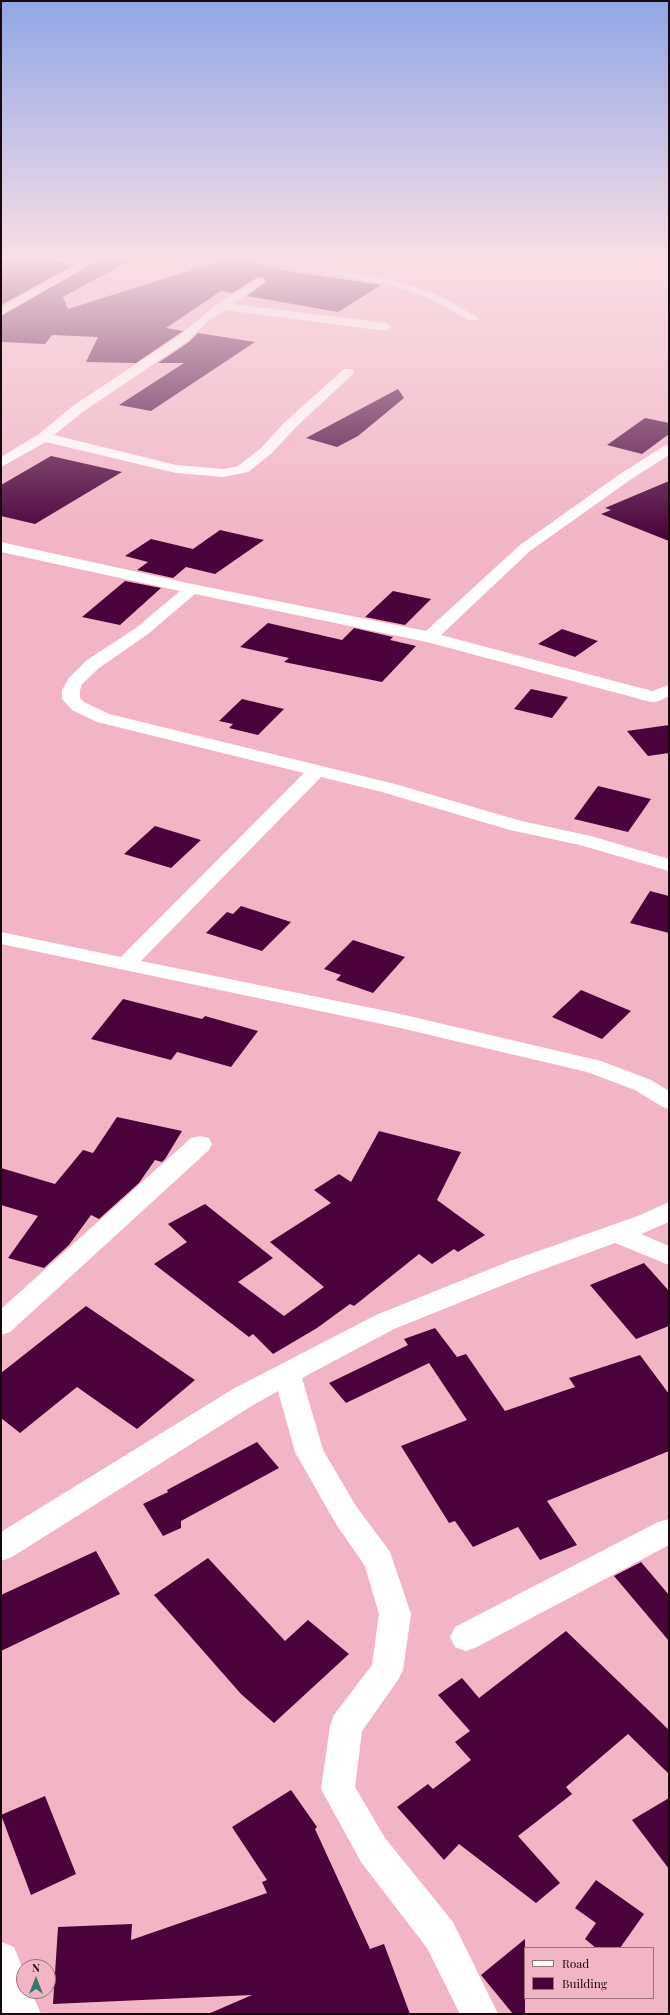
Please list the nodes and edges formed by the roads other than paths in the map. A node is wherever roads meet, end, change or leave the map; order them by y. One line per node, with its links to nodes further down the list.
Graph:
1 (166, 350): 3 (street)
2 (348, 372): 3 (street)
3 (44, 437): 5 (street)
4 (669, 449): 8 (street)
5 (1, 463)
6 (1, 547): 7 (street)
7 (192, 589): 8 (street); 10 (street)
8 (429, 637): 9 (street)
9 (669, 690)
10 (317, 770): 11 (street); 13 (street)
11 (669, 865)
12 (1, 938): 13 (street)
13 (126, 964): 14 (street)
14 (669, 1101)
15 (200, 1144): 19 (street)
16 (669, 1211): 17 (street)
17 (616, 1233): 18 (street); 20 (street)
18 (669, 1256)
19 (1, 1325)
20 (287, 1374): 22 (street); 26 (street)
21 (669, 1531): 23 (street)
22 (2, 1546)
23 (466, 1637)
24 (1, 1960): 25 (street)
25 (22, 2014)
26 (480, 2014)

